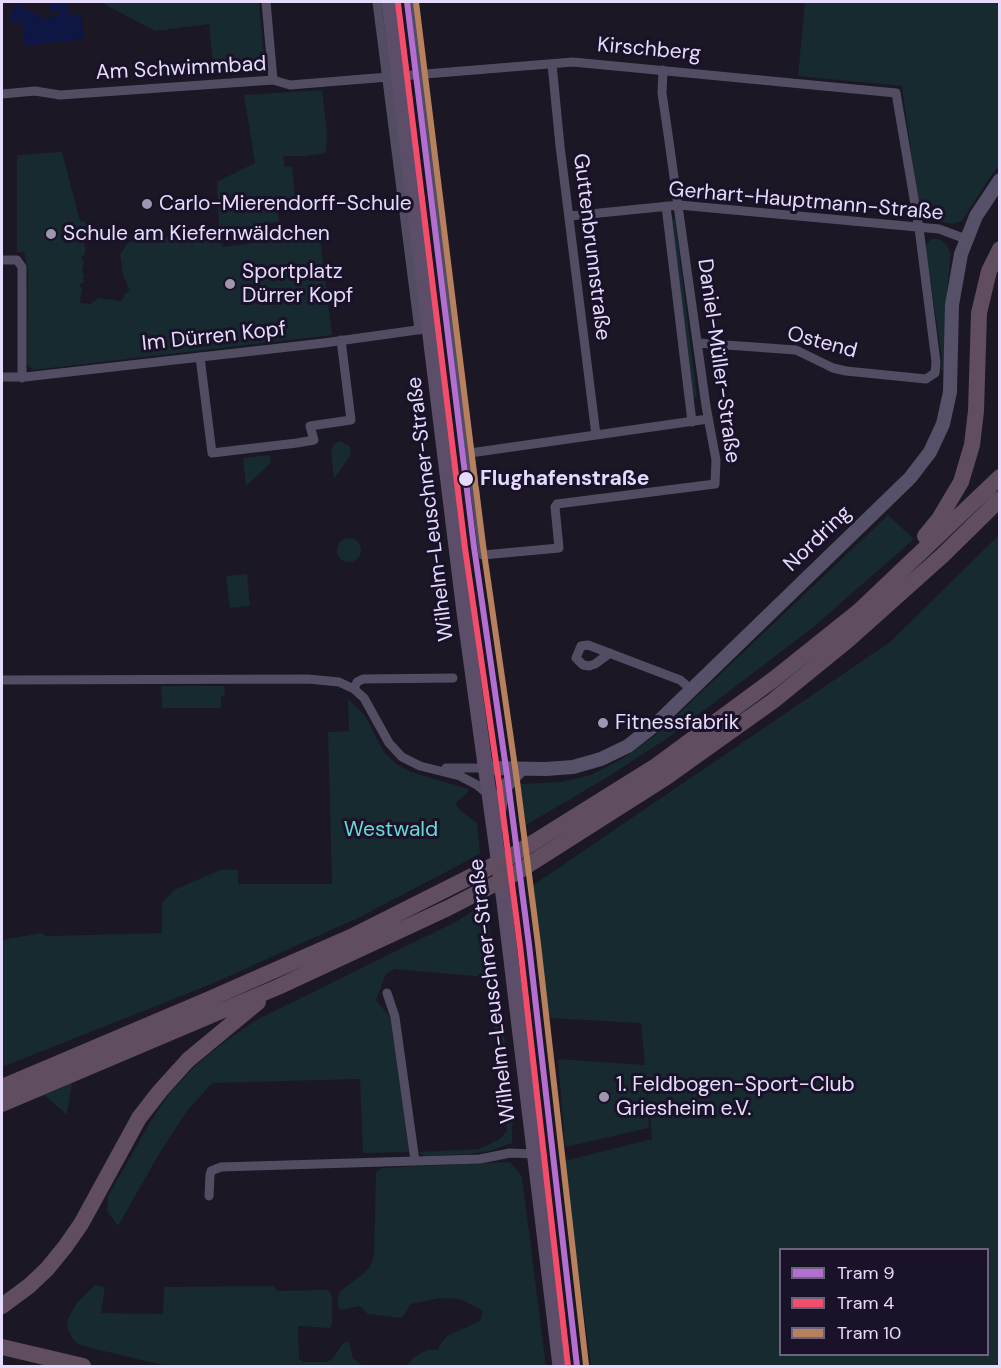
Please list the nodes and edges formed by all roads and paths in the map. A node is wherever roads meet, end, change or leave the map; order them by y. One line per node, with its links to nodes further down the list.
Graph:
1 (266, 2): 9 (street)
2 (376, 2): 8 (street, Wilhelm-Leuschner-Straße)
3 (389, 2): 8 (main road, Wilhelm-Leuschner-Straße)
4 (412, 2): 7 (street)
5 (552, 64): 6 (street, Kirschberg); 7 (street, Kirschberg); 14 (street, Guttenbrunnstraße)
6 (663, 70): 13 (street, Daniel-Müller-Straße); 15 (street, Kirschberg)
7 (422, 75): 8 (street, Kirschberg); 28 (street)
8 (392, 77): 9 (street, Am Schwimmbad); 19 (main road, Wilhelm-Leuschner-Straße)
9 (273, 80): 10 (street, Am Schwimmbad)
10 (2, 93)
11 (999, 180): 16 (main road, Nordring)
12 (666, 206): 13 (street, Gerhart-Hauptmann-Straße); 14 (street, Gerhart-Hauptmann-Straße); 26 (street, Daniel-Müller-Straße)
13 (679, 206): 15 (street, Gerhart-Hauptmann-Straße); 21 (street, Daniel-Müller-Straße)
14 (570, 216): 27 (street, Guttenbrunnstraße)
15 (919, 228): 16 (street, Gerhart-Hauptmann-Straße); 21 (street, Ostend)
16 (966, 239): 36 (main road, Nordring)
17 (999, 249): 31 (highway)
18 (6, 259): 24 (street)
19 (425, 329): 20 (street, Im Dürren Kopf); 38 (main road, Wilhelm-Leuschner-Straße)
20 (341, 340): 22 (street, Im Dürren Kopf); 22 (street)
21 (698, 343): 25 (street, Daniel-Müller-Straße)
22 (200, 357): 24 (street, Im Dürren Kopf)
23 (2, 377): 24 (street, Im Dürren Kopf)
24 (22, 378)
25 (708, 420): 26 (street); 28 (street, Daniel-Müller-Straße)
26 (692, 422): 27 (street)
27 (596, 435): 28 (street)
28 (470, 453)
29 (999, 477): 31 (highway)
30 (999, 500): 42 (highway)
31 (859, 611): 44 (highway)
32 (610, 653): 36 (street)
33 (453, 678): 35 (street)
34 (2, 680): 35 (street)
35 (354, 689): 37 (street)
36 (691, 689): 39 (main road, Nordring)
37 (435, 768): 38 (street); 40 (street)
38 (486, 768): 39 (main road, Nordring); 40 (main road, Wilhelm-Leuschner-Straße)
39 (521, 769): 41 (main road)
40 (489, 796): 41 (main road, Wilhelm-Leuschner-Straße)
41 (496, 837): 46 (main road, Wilhelm-Leuschner-Straße)
42 (278, 987): 45 (highway); 49 (highway)
43 (387, 993): 47 (street)
44 (2, 1087)
45 (2, 1104)
46 (533, 1154): 47 (street, Wilhelm-Leuschner-Straße); 52 (main road, Wilhelm-Leuschner-Straße)
47 (415, 1161): 48 (street, Wilhelm-Leuschner-Straße)
48 (209, 1196)
49 (2, 1306)
50 (2, 1347): 51 (highway)
51 (83, 1366)
52 (560, 1366)

